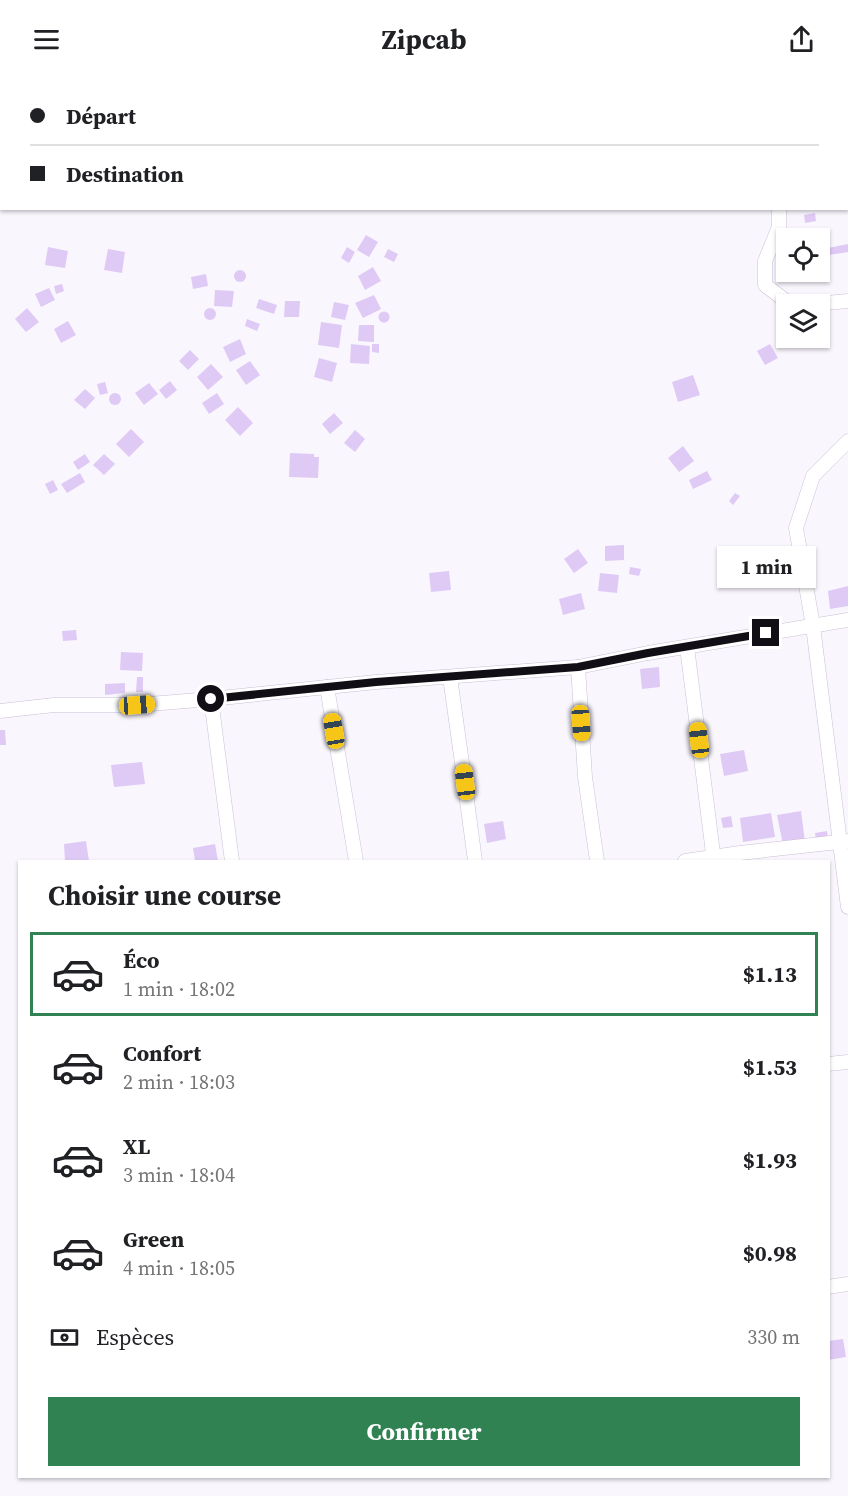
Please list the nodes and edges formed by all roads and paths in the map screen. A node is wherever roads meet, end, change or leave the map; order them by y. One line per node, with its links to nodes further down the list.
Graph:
1 (779, 210): 2 (street)
2 (777, 294)
3 (848, 302): 4 (street)
4 (830, 303)
5 (848, 441): 7 (street)
6 (848, 620): 7 (street)
7 (813, 626): 8 (street); 14 (street)
8 (687, 647): 9 (street); 15 (street)
9 (578, 667): 10 (street); 19 (street)
10 (450, 677): 11 (street); 18 (street)
11 (327, 687): 12 (street); 17 (street)
12 (211, 699): 13 (street); 16 (street)
13 (0, 711)
14 (844, 841): 15 (street); 20 (street)
15 (714, 859)
16 (232, 860)
17 (356, 860)
18 (475, 860)
19 (597, 860)
20 (848, 907)
21 (848, 1062): 22 (street)
22 (830, 1064)
23 (848, 1284): 24 (street)
24 (830, 1287)

